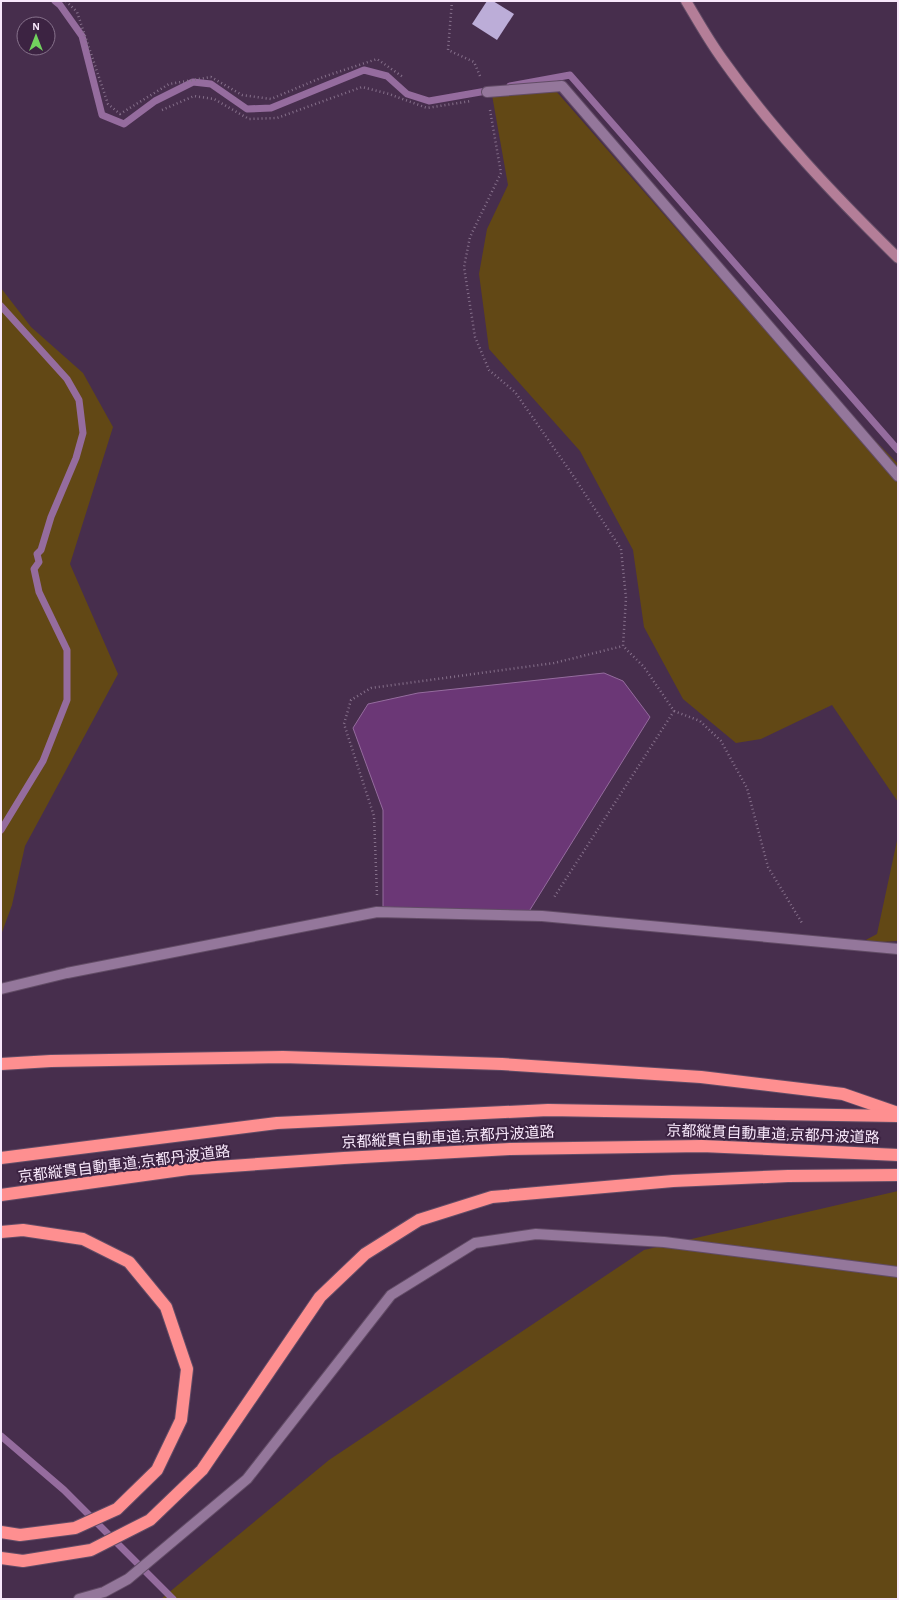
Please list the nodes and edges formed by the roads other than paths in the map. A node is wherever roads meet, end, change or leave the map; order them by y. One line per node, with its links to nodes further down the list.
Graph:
1 (686, 1): 3 (street)
2 (487, 95): 4 (street)
3 (898, 258)
4 (898, 476)
5 (898, 949): 6 (street)
6 (1, 990)
7 (1, 1064): 8 (highway)
8 (898, 1113)
9 (898, 1116): 11 (highway, 京都縦貫自動車道;京都丹波道路)
10 (898, 1154): 13 (highway, 京都縦貫自動車道;京都丹波道路)
11 (1, 1158)
12 (898, 1175): 17 (highway)
13 (1, 1195)
14 (1, 1232): 16 (highway)
15 (898, 1272): 18 (street)
16 (1, 1532)
17 (1, 1558)
18 (78, 1599)

